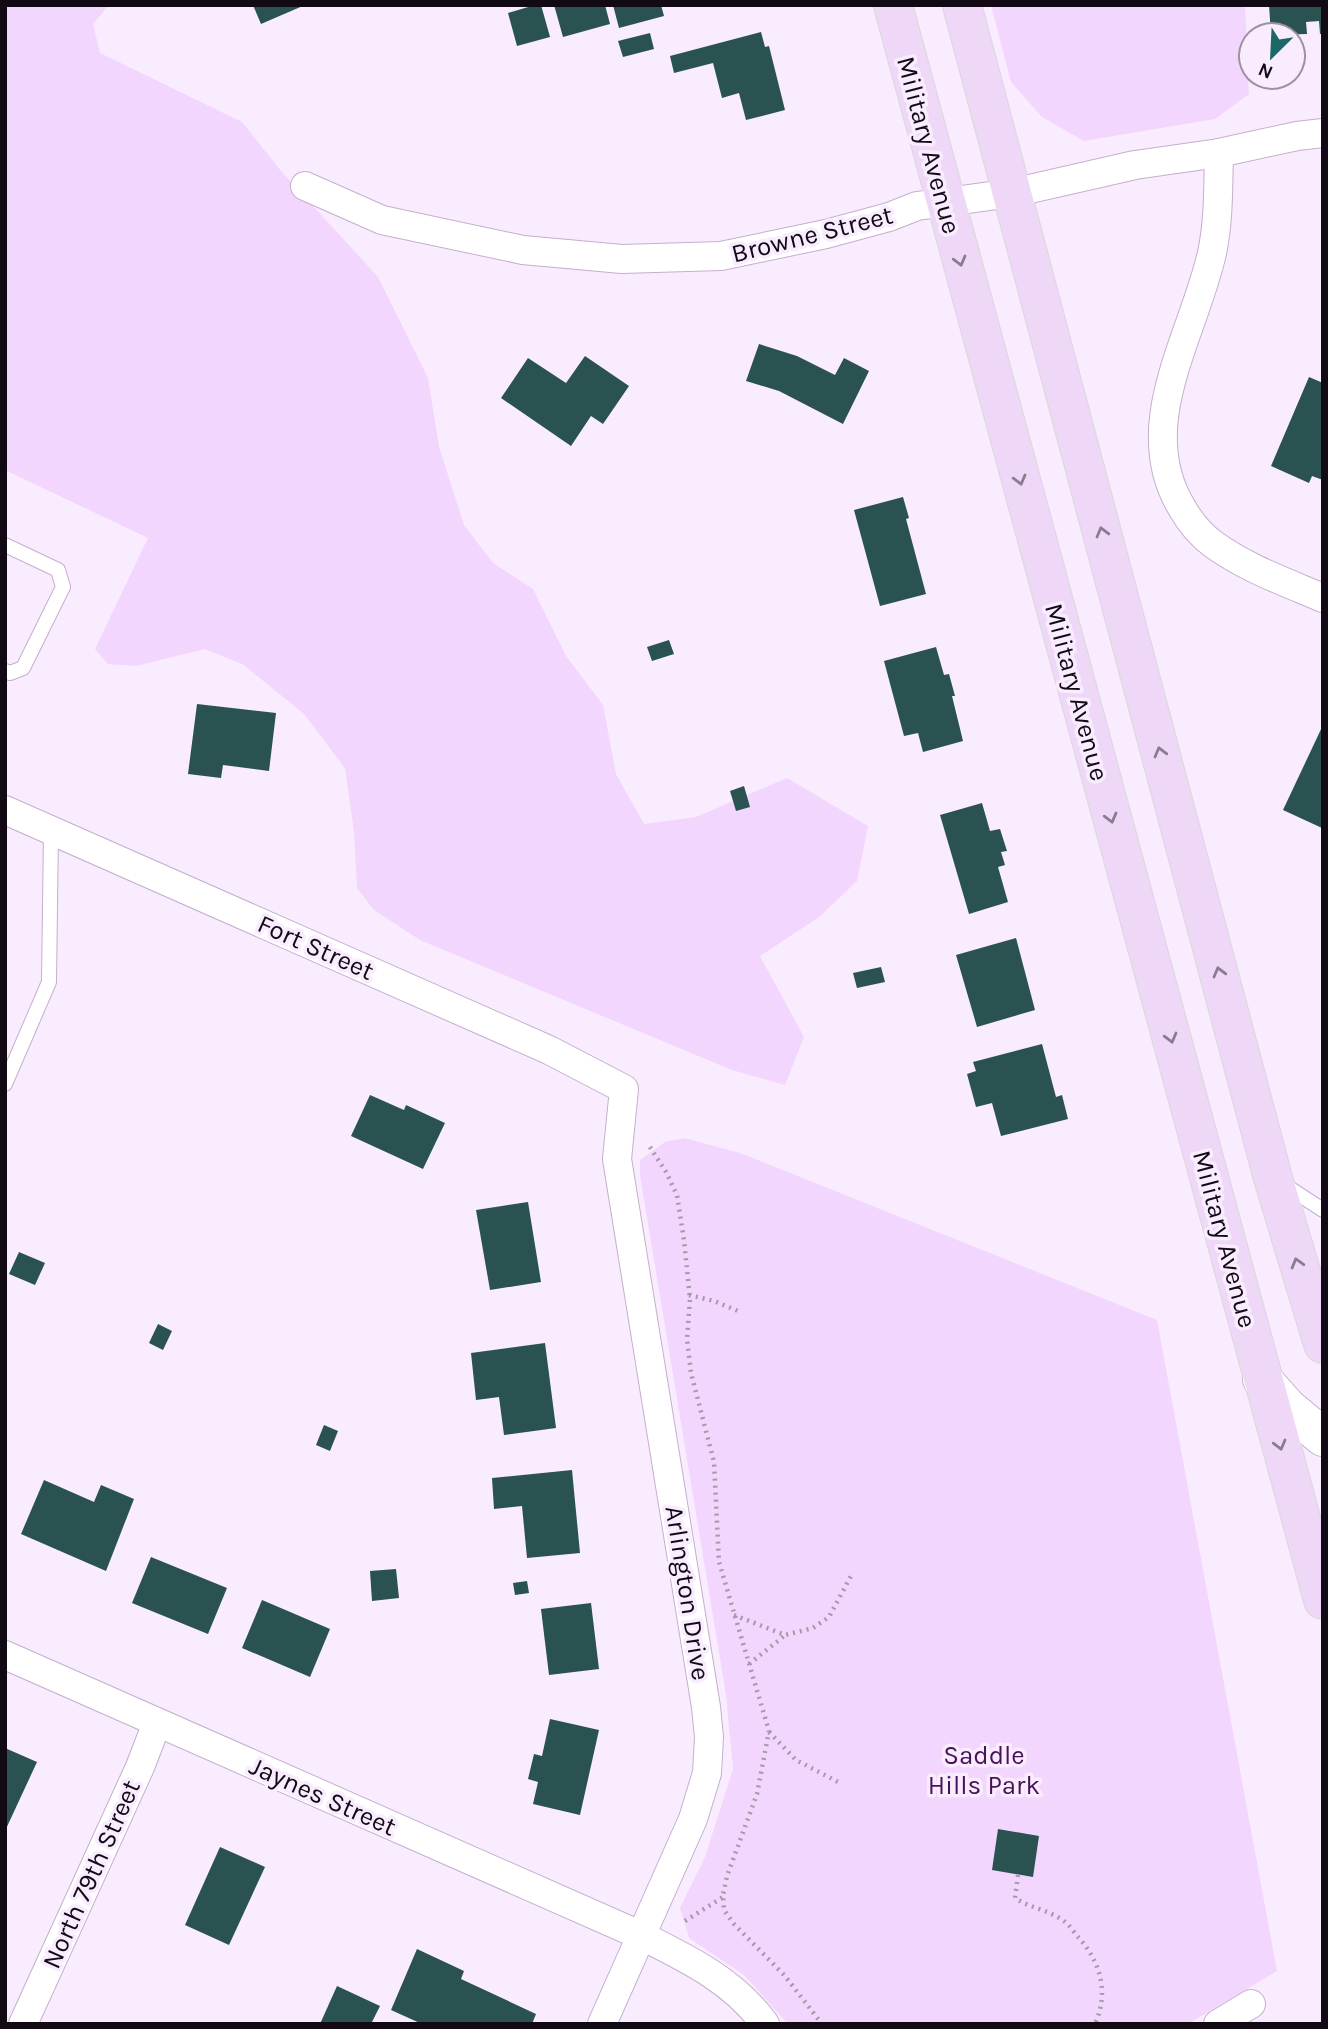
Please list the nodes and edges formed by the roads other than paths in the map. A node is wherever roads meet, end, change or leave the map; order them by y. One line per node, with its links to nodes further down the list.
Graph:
1 (893, 5): 7 (main road, Military Avenue)
2 (962, 5): 6 (main road)
3 (1323, 133): 4 (street, Browne Street)
4 (1219, 153): 6 (street, Browne Street); 9 (street)
5 (305, 186): 7 (street, Browne Street)
6 (1012, 193): 7 (street, Browne Street); 15 (main road, one-way to 6)
7 (944, 203): 18 (main road, Military Avenue, one-way to 18)
8 (5, 545): 10 (lane)
9 (1323, 598)
10 (5, 671)
11 (5, 810): 12 (street, Fort Street)
12 (51, 830): 13 (lane); 14 (street, Fort Street)
13 (5, 1084)
14 (623, 1098): 23 (street, Arlington Drive)
15 (1273, 1178): 16 (lane); 17 (main road, one-way to 15)
16 (1323, 1210)
17 (1321, 1335)
18 (1262, 1379): 19 (main road); 20 (main road, Military Avenue, one-way to 20)
19 (1323, 1437)
20 (1323, 1601)
21 (5, 1655): 22 (street, Jaynes Street)
22 (157, 1723): 23 (street, Jaynes Street); 25 (street, North 79th Street)
23 (642, 1936): 26 (street, Arlington Drive); 27 (street)
24 (1251, 2004): 28 (street)
25 (23, 2024)
26 (602, 2024)
27 (765, 2024)
28 (1218, 2024)

